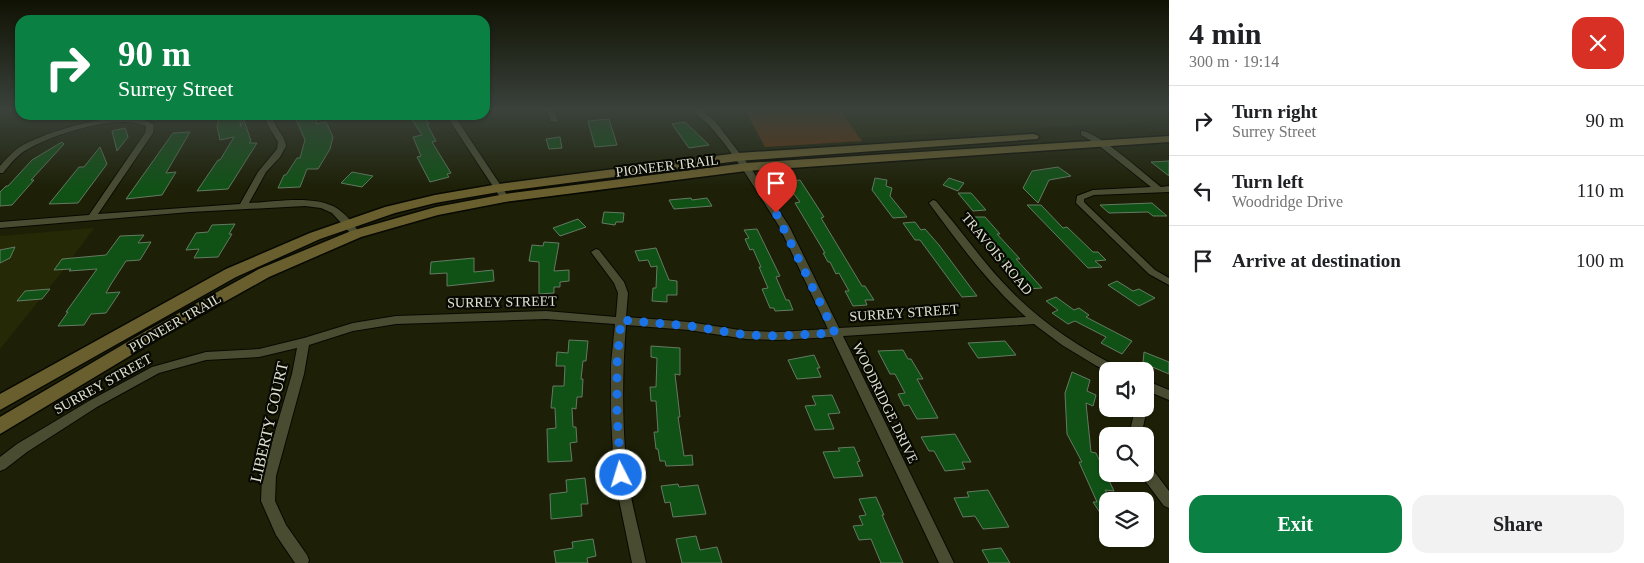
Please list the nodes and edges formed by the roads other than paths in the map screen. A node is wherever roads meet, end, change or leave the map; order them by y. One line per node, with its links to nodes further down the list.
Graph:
1 (51, 136): 12 (street)
2 (147, 136): 18 (street)
3 (278, 136): 17 (street)
4 (464, 136): 15 (street)
5 (722, 136): 10 (street, WOODRIDGE DRIVE)
6 (1037, 136): 10 (main road, PIONEER TRAIL)
7 (1090, 136): 9 (street)
8 (1169, 139): 9 (main road, PIONEER TRAIL)
9 (1100, 142): 11 (main road, PIONEER TRAIL); 13 (street)
10 (738, 157): 11 (street, WOODRIDGE DRIVE); 15 (main road, PIONEER TRAIL)
11 (746, 167): 15 (main road, PIONEER TRAIL); 25 (street, WOODRIDGE DRIVE)
12 (0, 170)
13 (1158, 189): 14 (street); 22 (street)
14 (1169, 189)
15 (502, 193): 20 (main road, PIONEER TRAIL)
16 (933, 203): 24 (street, TRAVOIS ROAD)
17 (244, 205): 18 (street); 20 (street)
18 (92, 216): 19 (street)
19 (0, 225)
20 (352, 229): 30 (main road, PIONEER TRAIL); 31 (main road, PIONEER TRAIL)
21 (596, 252): 23 (street)
22 (1169, 282)
23 (621, 320): 25 (street, SURREY STREET); 26 (street, SURREY STREET); 36 (street)
24 (1035, 320): 25 (street, SURREY STREET); 27 (street, TRAVOIS ROAD)
25 (835, 333): 37 (street, WOODRIDGE DRIVE)
26 (304, 342): 32 (street, SURREY STREET); 35 (street, LIBERTY COURT)
27 (1100, 362)
28 (1154, 391): 29 (street)
29 (1169, 395)
30 (0, 403)
31 (0, 426)
32 (0, 465)
33 (1154, 482): 34 (street)
34 (1169, 502)
35 (302, 560)
36 (639, 563)
37 (947, 563)

